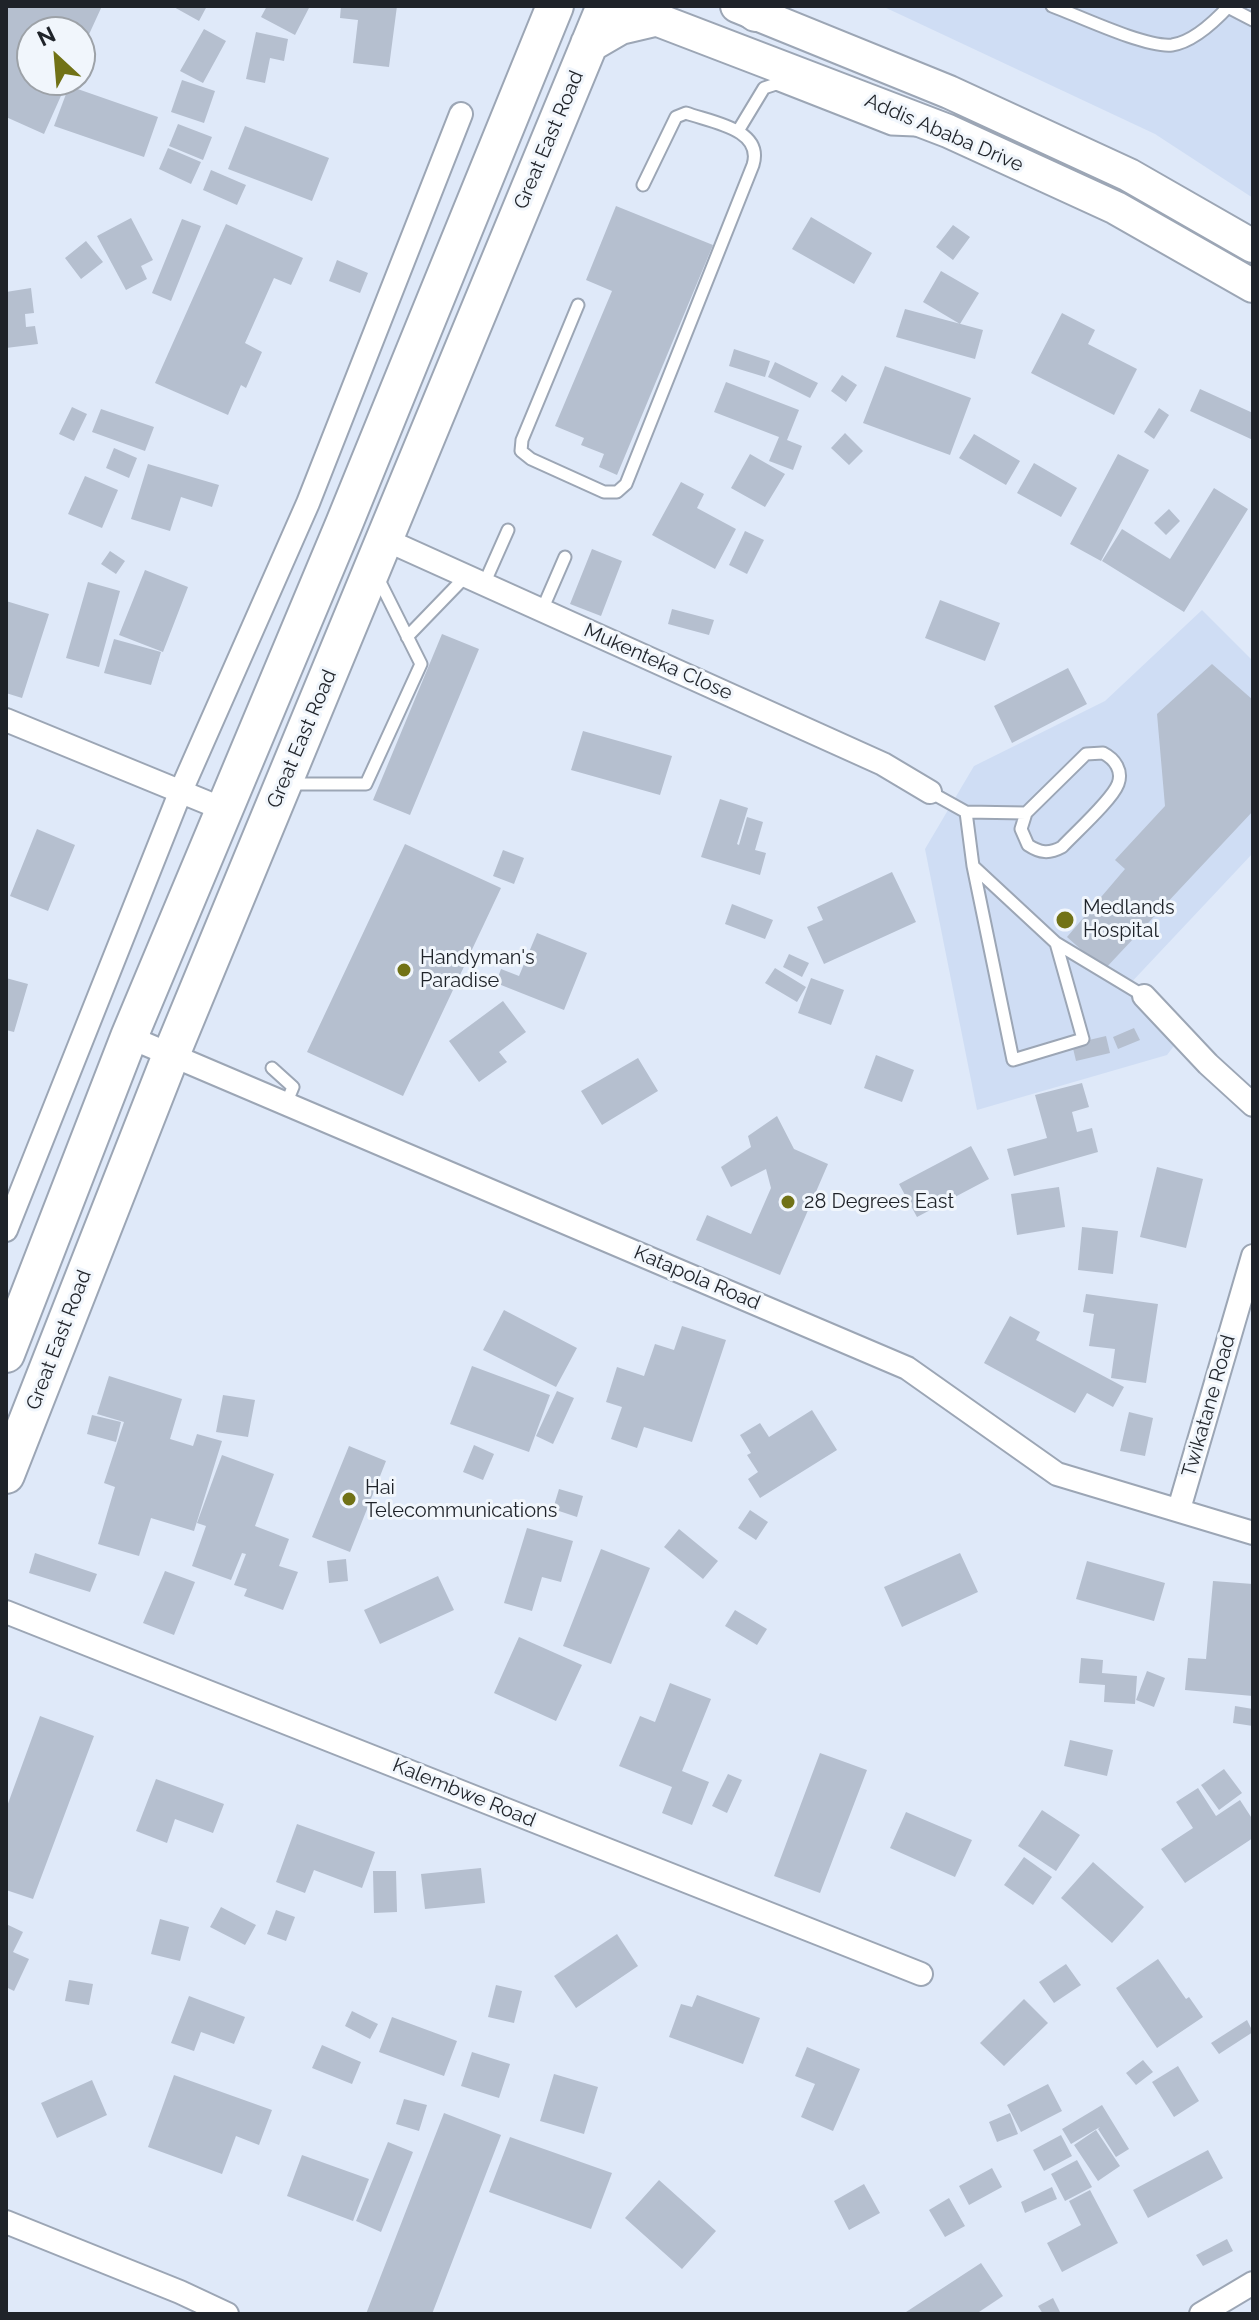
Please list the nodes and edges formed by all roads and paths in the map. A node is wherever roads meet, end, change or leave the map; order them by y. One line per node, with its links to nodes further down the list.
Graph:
1 (555, 6): 26 (main road)
2 (605, 6): 8 (main road, Great East Road)
3 (1052, 6): 4 (lane)
4 (1228, 6): 7 (lane)
5 (747, 8): 13 (main road, Addis Ababa Drive)
6 (638, 12): 8 (main road); 11 (main road, Addis Ababa Drive)
7 (1253, 20)
8 (589, 44): 17 (main road, Great East Road)
9 (461, 114): 25 (street)
10 (738, 131): 11 (lane); 12 (lane); 15 (lane)
11 (948, 131): 14 (main road, Addis Ababa Drive)
12 (643, 185)
13 (1253, 246)
14 (1253, 286)
15 (578, 305)
16 (508, 530): 19 (lane)
17 (378, 553): 19 (street, Mukenteka Close); 21 (lane); 23 (main road, Great East Road)
18 (565, 557): 20 (lane)
19 (475, 580): 20 (street, Mukenteka Close); 21 (lane)
20 (542, 610): 24 (street, Mukenteka Close)
21 (407, 637): 23 (lane)
22 (6, 720): 25 (street)
23 (282, 784): 33 (main road, Great East Road)
24 (930, 792): 27 (lane)
25 (180, 793): 26 (street); 37 (street)
26 (223, 809): 32 (main road)
27 (966, 812): 28 (lane); 29 (lane)
28 (1026, 813): 28 (lane)
29 (973, 866): 30 (lane); 30 (lane)
30 (1056, 943): 31 (lane)
31 (1144, 996): 36 (street)
32 (129, 1037): 33 (street, Katapola Road); 39 (main road)
33 (171, 1055): 35 (street, Katapola Road); 40 (main road, Great East Road)
34 (272, 1068): 35 (lane)
35 (286, 1104): 41 (street, Katapola Road)
36 (1253, 1105)
37 (6, 1230)
38 (1253, 1256): 41 (street, Twikatane Road)
39 (6, 1354)
40 (6, 1475)
41 (1179, 1509): 42 (street, Katapola Road)
42 (1253, 1533)
43 (6, 1612): 44 (street, Kalembwe Road)
44 (921, 1974)
45 (6, 2222): 47 (street)
46 (1253, 2283): 48 (street)
47 (227, 2314)
48 (1201, 2314)

